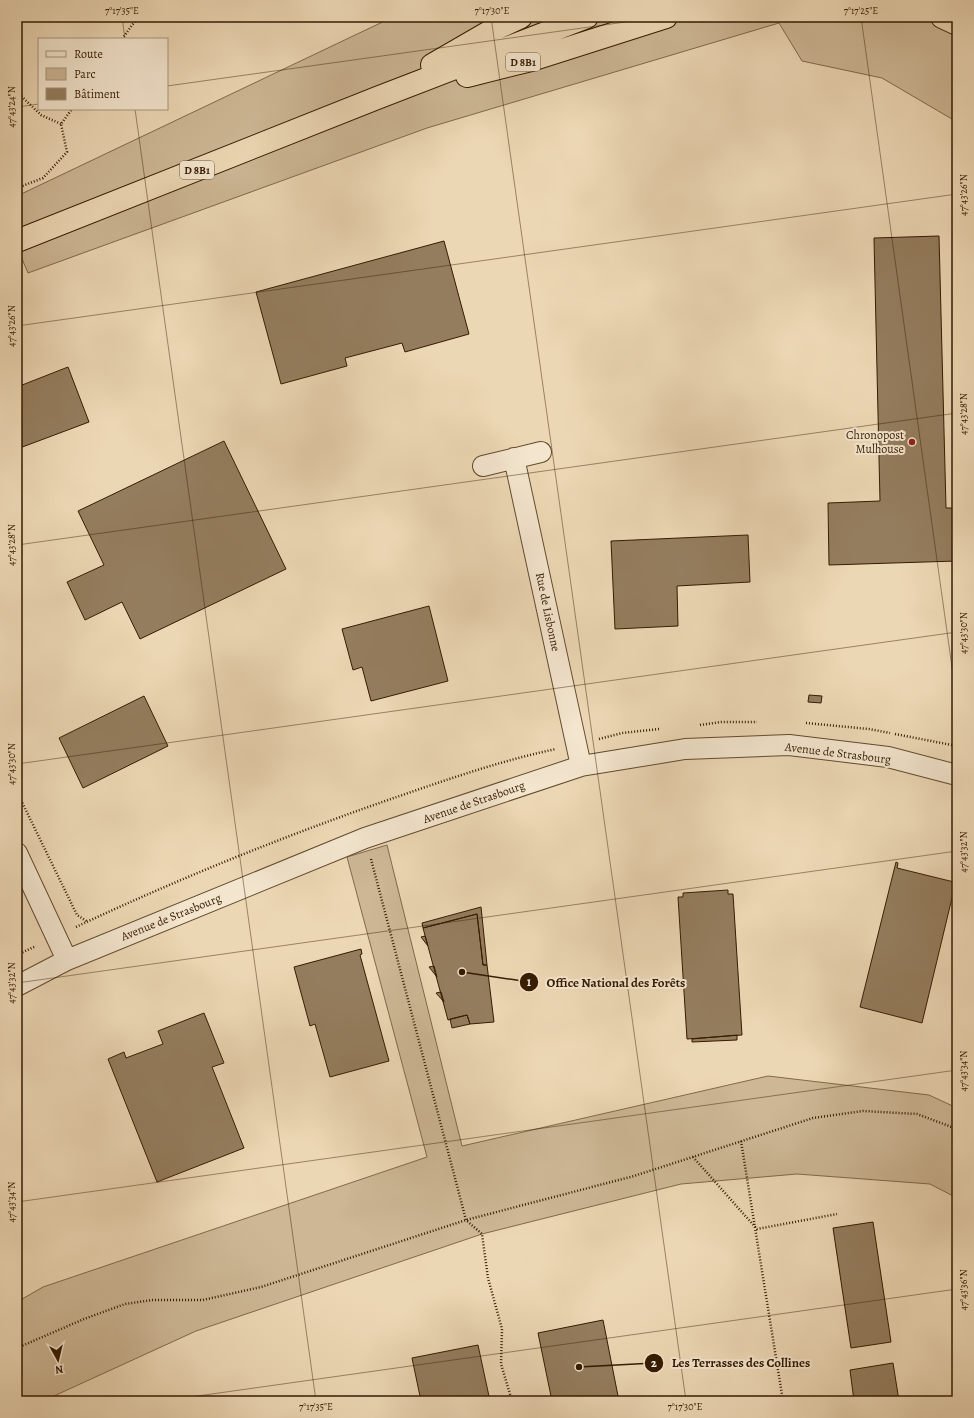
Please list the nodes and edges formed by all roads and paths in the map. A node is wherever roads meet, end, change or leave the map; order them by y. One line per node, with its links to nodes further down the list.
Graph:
1 (138, 17): 7 (path)
2 (521, 17): 9 (highway, D 8B1)
3 (587, 17): 9 (highway, D 8B1)
4 (666, 17): 9 (highway, D 8B1)
5 (942, 17): 6 (highway)
6 (957, 24)
7 (123, 38)
8 (17, 92): 11 (path)
9 (377, 98): 13 (highway, D 8B1)
10 (71, 110): 11 (path)
11 (61, 124): 12 (path)
12 (17, 188)
13 (17, 241)
14 (541, 452): 15 (street)
15 (514, 458): 16 (street); 17 (street, Rue de Lisbonne)
16 (483, 466)
17 (581, 766): 18 (street, Avenue de Strasbourg); 21 (street, Avenue de Strasbourg)
18 (957, 775)
19 (17, 792): 23 (path)
20 (358, 810): 21 (path)
21 (365, 838): 24 (street, Avenue de Strasbourg); 30 (path)
22 (17, 853): 24 (street)
23 (88, 922)
24 (67, 960): 25 (street, Avenue de Strasbourg)
25 (17, 986)
26 (957, 1129): 27 (path)
27 (741, 1141): 28 (path); 31 (path)
28 (693, 1157): 30 (path); 31 (path)
29 (837, 1214): 31 (path)
30 (466, 1220): 32 (path); 33 (path)
31 (757, 1229): 34 (path)
32 (17, 1348)
33 (512, 1401)
34 (783, 1401)

